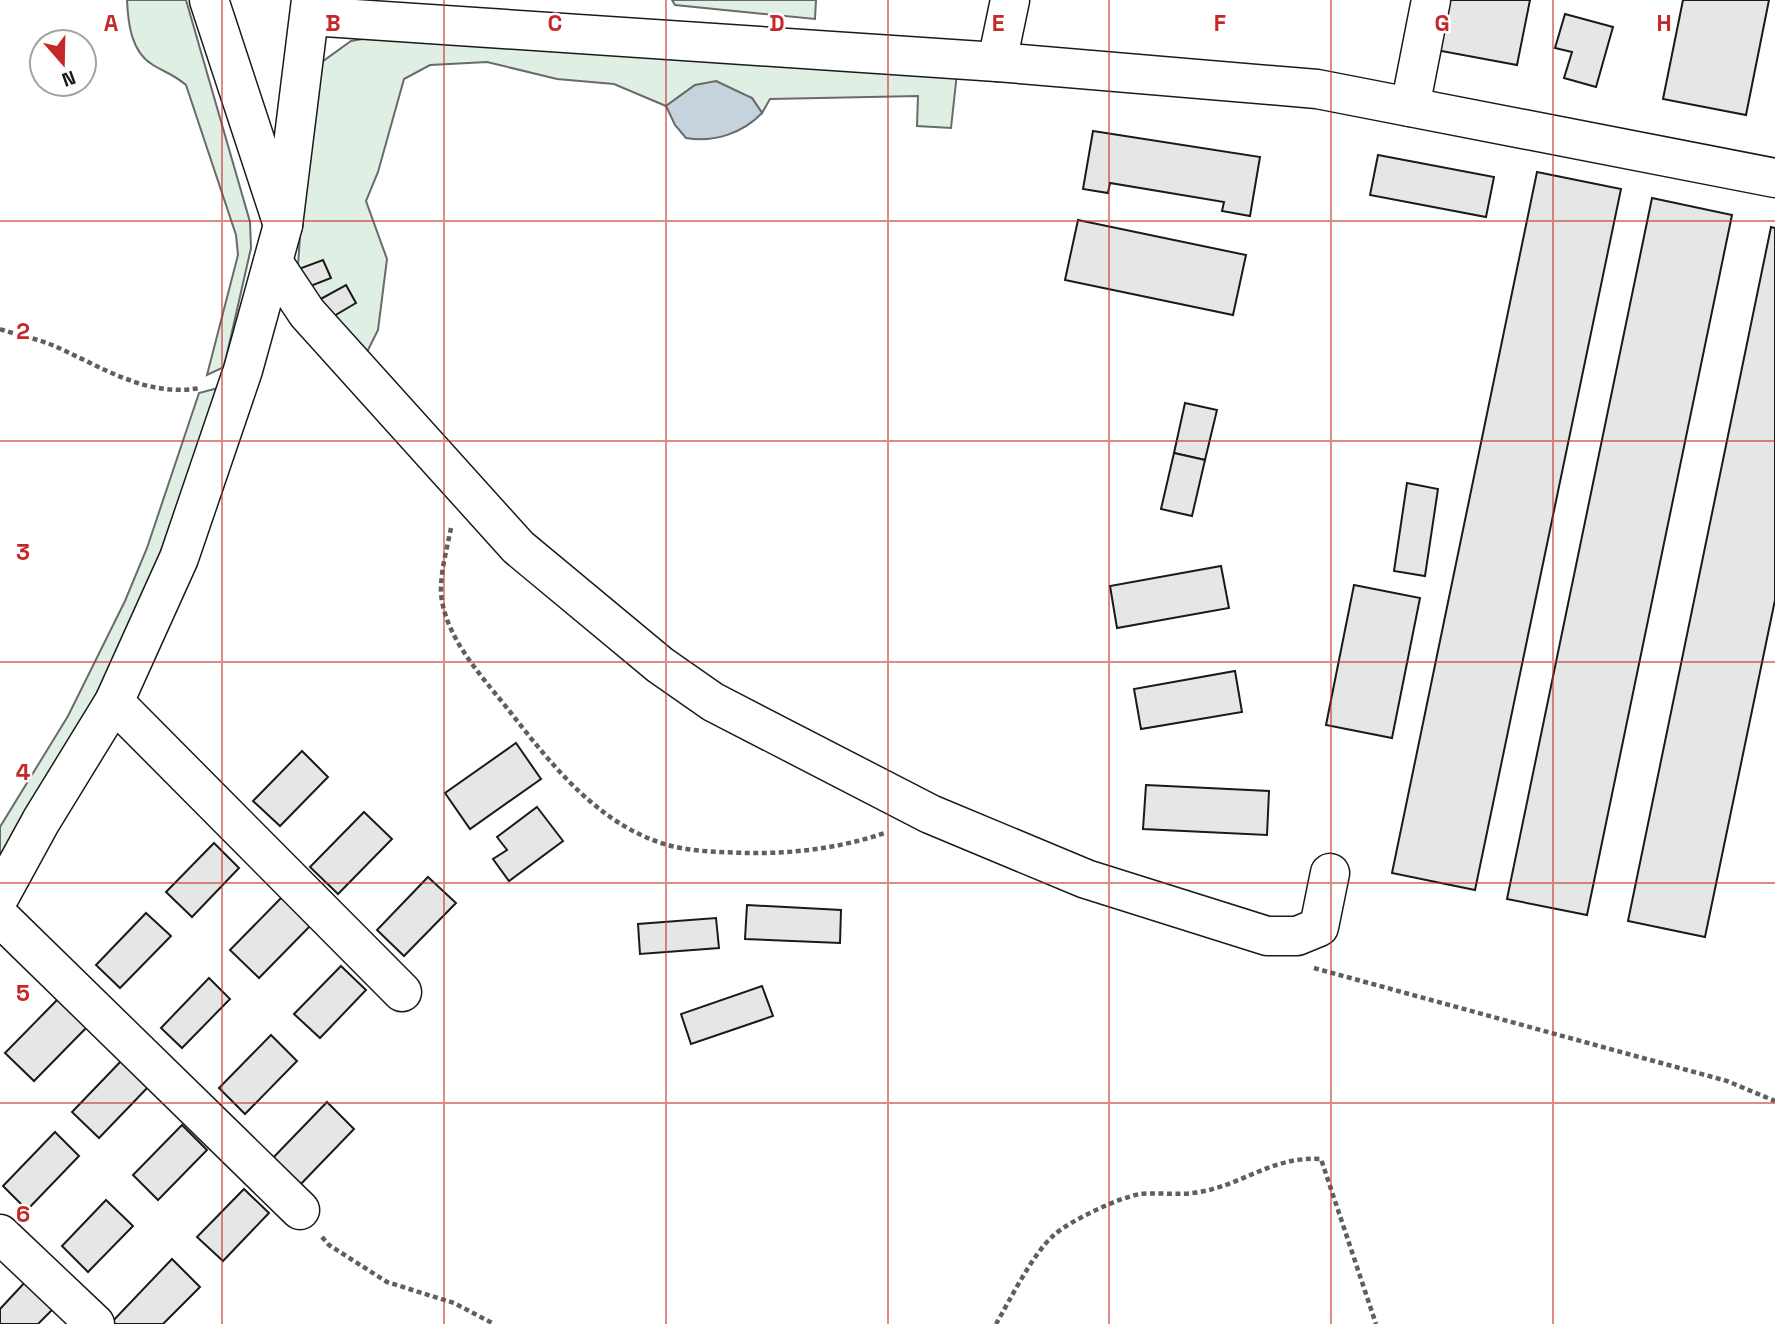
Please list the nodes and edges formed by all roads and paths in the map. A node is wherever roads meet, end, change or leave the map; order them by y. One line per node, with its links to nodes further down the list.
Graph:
1 (209, 0): 8 (street)
2 (1010, 0): 5 (street)
3 (1431, 0): 6 (street)
4 (311, 8): 5 (street); 8 (street)
5 (997, 62): 6 (street)
6 (1410, 107): 7 (street)
7 (1775, 178)
8 (283, 225): 9 (street)
9 (273, 262): 11 (street); 12 (street)
10 (0, 329): 11 (path)
11 (243, 370): 13 (street)
12 (458, 482): 14 (street); 14 (path)
13 (114, 702): 16 (street); 19 (street)
14 (930, 814): 18 (street)
15 (1329, 873): 18 (street)
16 (0, 896)
17 (0, 917): 21 (street)
18 (1267, 936): 20 (path)
19 (402, 992)
20 (1775, 1101)
21 (300, 1210): 24 (path)
22 (0, 1234): 23 (street)
23 (95, 1324)
24 (494, 1324)
25 (996, 1324): 26 (path)
26 (1376, 1324)

